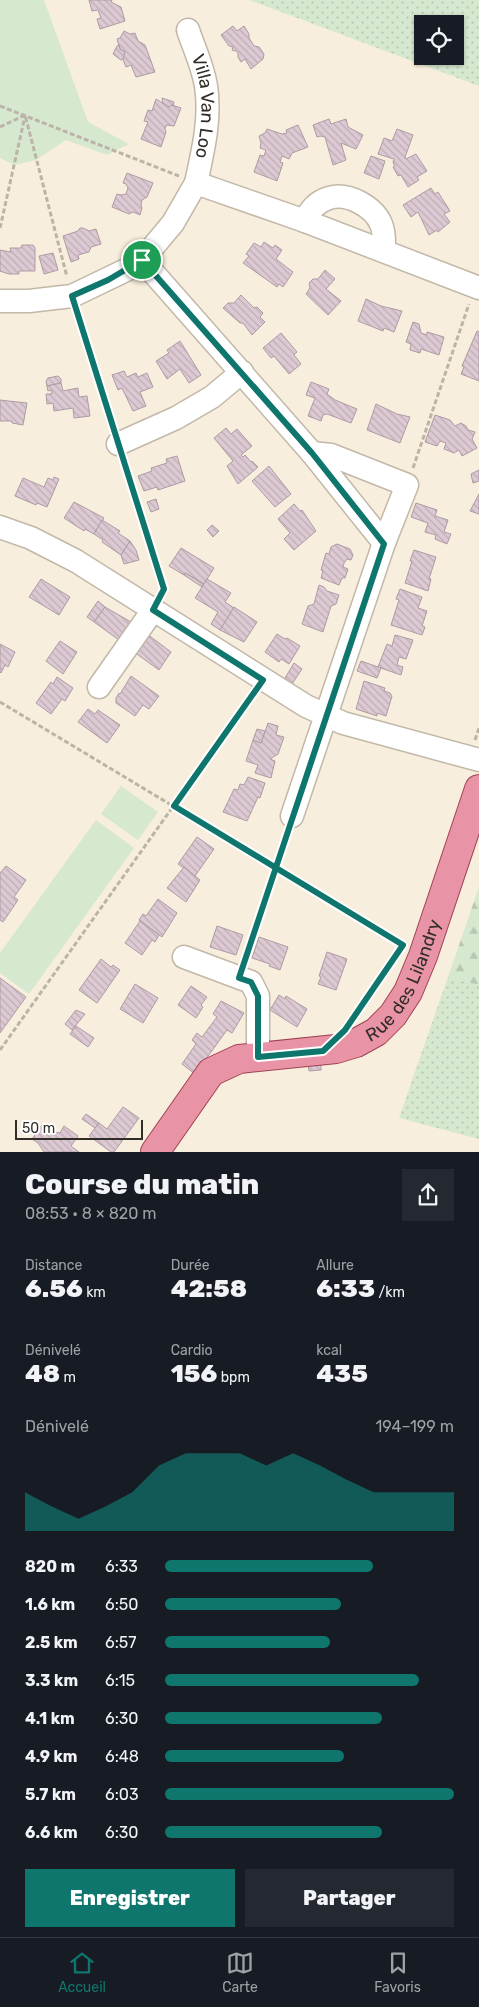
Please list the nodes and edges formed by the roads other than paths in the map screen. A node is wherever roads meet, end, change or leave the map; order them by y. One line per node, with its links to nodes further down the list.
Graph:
1 (188, 30): 2 (street, Villa Van Loo)
2 (196, 183): 3 (street); 5 (street, Villa Van Loo)
3 (305, 221): 4 (street); 4 (street)
4 (384, 251): 6 (street)
5 (142, 260): 7 (street, Villa Van Loo); 8 (street)
6 (478, 283)
7 (0, 301)
8 (242, 372): 9 (street); 10 (street)
9 (118, 444)
10 (312, 453): 12 (street); 12 (street)
11 (0, 527): 13 (street)
12 (384, 544): 15 (street)
13 (153, 610): 14 (street); 15 (street)
14 (99, 687)
15 (326, 717): 16 (street); 18 (street)
16 (474, 759)
17 (479, 788): 20 (main road, Rue des Lilandry)
18 (292, 816)
19 (184, 957): 20 (street)
20 (258, 1057): 21 (main road, Rue des Lilandry)
21 (155, 1152)

